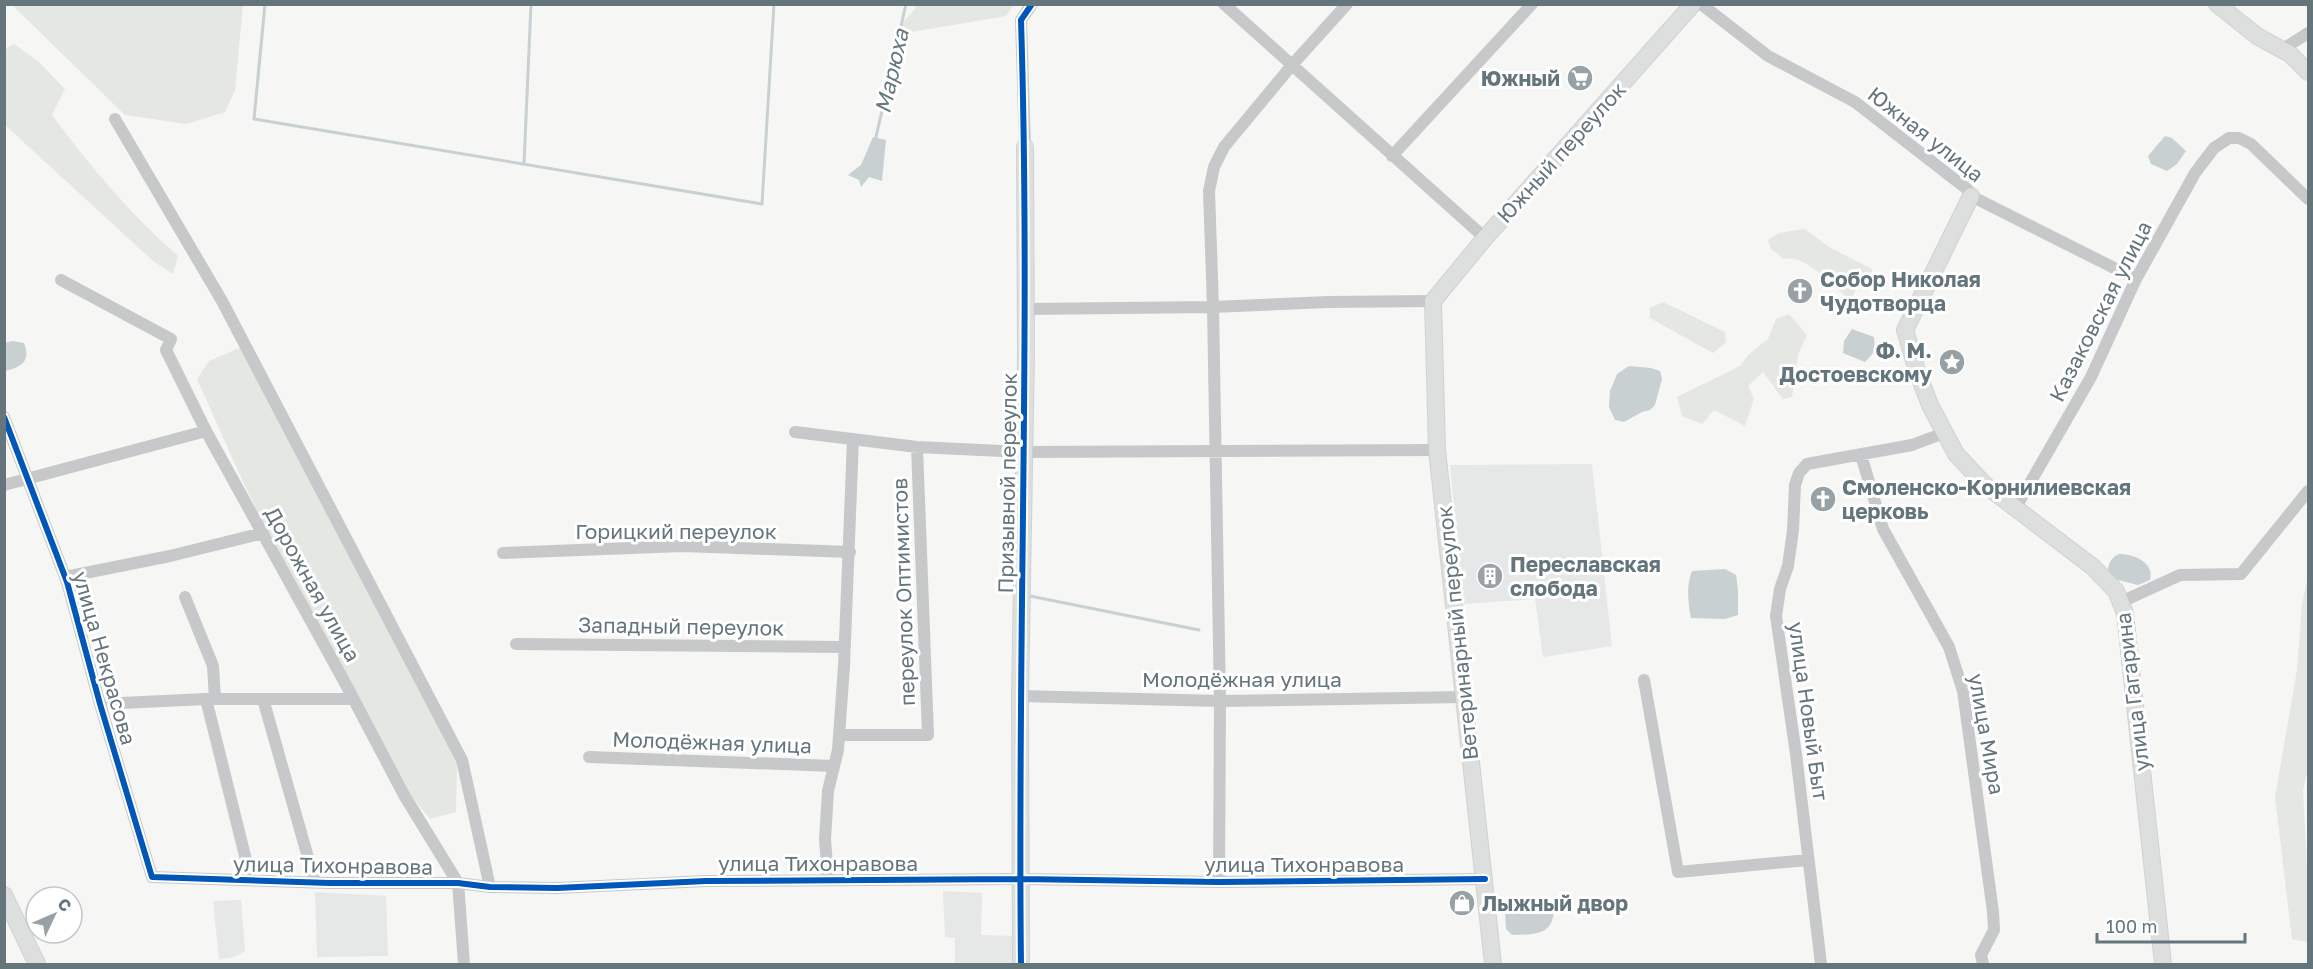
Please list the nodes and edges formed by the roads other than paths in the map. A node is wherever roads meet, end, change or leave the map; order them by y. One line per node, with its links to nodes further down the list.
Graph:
1 (1032, 4): 13 (street, Призывной переулок)
2 (1224, 4): 10 (street)
3 (1347, 4): 10 (street)
4 (1532, 4): 14 (street)
5 (1693, 4): 17 (street, Южный переулок)
6 (1701, 4): 15 (street, Южная улица)
7 (2217, 4): 9 (street)
8 (2308, 33): 9 (street)
9 (2283, 49): 11 (street)
10 (1292, 64): 14 (street); 21 (street)
11 (2308, 72)
12 (115, 119): 65 (street)
13 (1025, 147): 22 (street, Призывной переулок)
14 (1392, 156): 17 (street)
15 (1971, 196): 18 (street, Южная улица); 26 (street, улица Гагарина)
16 (2308, 199): 18 (street, Казаковская улица)
17 (1485, 238): 20 (street, Южный переулок)
18 (2136, 279): 36 (street, Казаковская улица)
19 (61, 280): 24 (street, Дорожная улица)
20 (1433, 302): 21 (street); 29 (street, Ветеринарный переулок)
21 (1213, 307): 22 (street); 30 (street)
22 (1025, 309): 31 (street, Призывной переулок)
23 (4, 417): 33 (street, улица Некрасова)
24 (206, 431): 33 (street); 37 (street, Дорожная улица)
25 (795, 432): 27 (street)
26 (1944, 433): 32 (street, улица Новый Быт); 36 (street, улица Гагарина)
27 (853, 440): 28 (street); 38 (street)
28 (917, 447): 31 (street); 53 (street, переулок Оптимистов)
29 (1437, 450): 30 (street); 47 (street, Ветеринарный переулок)
30 (1214, 451): 31 (street); 51 (street)
31 (1024, 452): 46 (street, Призывной переулок)
32 (1861, 455): 56 (street, улица Новый Быт); 72 (street, улица Мира)
33 (29, 477): 34 (street); 40 (street, улица Некрасова)
34 (4, 485)
35 (2308, 491): 42 (street)
36 (2015, 509): 42 (street, улица Гагарина)
37 (263, 533): 40 (street); 50 (street, Дорожная улица)
38 (850, 552): 39 (street, Горицкий переулок); 44 (street)
39 (503, 553)
40 (65, 577): 52 (street, улица Некрасова)
41 (185, 597): 48 (street)
42 (2121, 602): 73 (street, улица Гагарина)
43 (516, 644): 44 (street, Западный переулок)
44 (845, 647): 53 (street)
45 (1644, 680): 56 (street)
46 (1020, 696): 51 (street, Молодёжная улица); 59 (street, Призывной переулок)
47 (1464, 697): 51 (street, Молодёжная улица); 60 (street, Ветеринарный переулок)
48 (210, 699): 49 (street); 52 (street); 61 (street)
49 (263, 699): 50 (street); 62 (street)
50 (352, 699): 64 (street, Дорожная улица)
51 (1220, 700): 63 (street)
52 (100, 704): 57 (street, улица Некрасова)
53 (839, 735): 55 (street)
54 (589, 757): 55 (street, Молодёжная улица)
55 (834, 766): 58 (street)
56 (1809, 860): 71 (street, улица Новый Быт)
57 (152, 877): 61 (street, улица Тихонравова)
58 (828, 879): 59 (street, улица Тихонравова); 65 (street, улица Тихонравова)
59 (1020, 879): 63 (street, улица Тихонравова); 69 (street, Призывной переулок)
60 (1485, 879): 63 (street, улица Тихонравова); 70 (street, Ветеринарный переулок)
61 (251, 880): 62 (street, улица Тихонравова)
62 (315, 882): 64 (street, улица Тихонравова)
63 (1219, 882)
64 (458, 883): 65 (street, улица Тихонравова); 68 (street, Дорожная улица)
65 (490, 887)
66 (4, 895): 67 (street)
67 (37, 964)
68 (464, 964)
69 (1022, 964)
70 (1493, 964)
71 (1821, 964)
72 (1983, 964)
73 (2163, 964)

